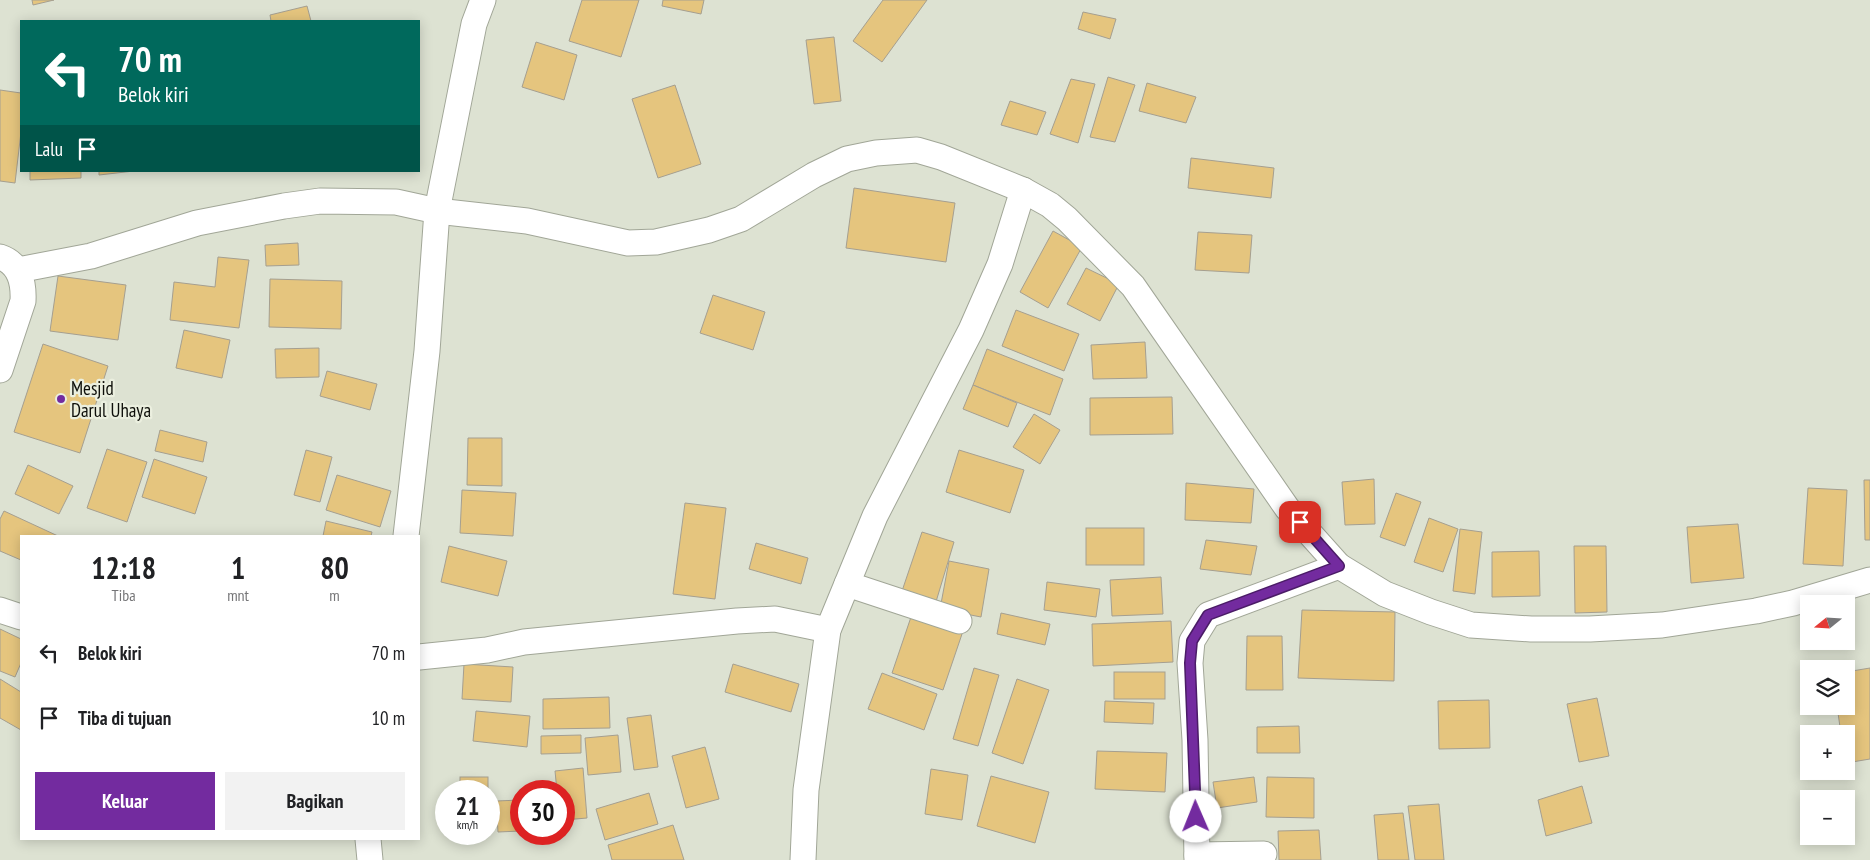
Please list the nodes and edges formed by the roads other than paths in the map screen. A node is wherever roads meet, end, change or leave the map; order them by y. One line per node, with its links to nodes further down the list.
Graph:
1 (483, 0): 3 (street)
2 (1023, 190): 3 (street); 7 (street); 9 (street)
3 (437, 211): 4 (street); 6 (street)
4 (9, 263): 5 (street)
5 (0, 370)
6 (406, 535)
7 (1339, 566): 8 (street); 17 (street)
8 (1870, 580)
9 (847, 584): 12 (street); 13 (street)
10 (0, 610): 11 (street)
11 (20, 618)
12 (959, 621)
13 (828, 630): 14 (street); 19 (street)
14 (420, 657)
15 (368, 840): 18 (street)
16 (1264, 854): 17 (street)
17 (1197, 857)
18 (370, 860)
19 (803, 860)

